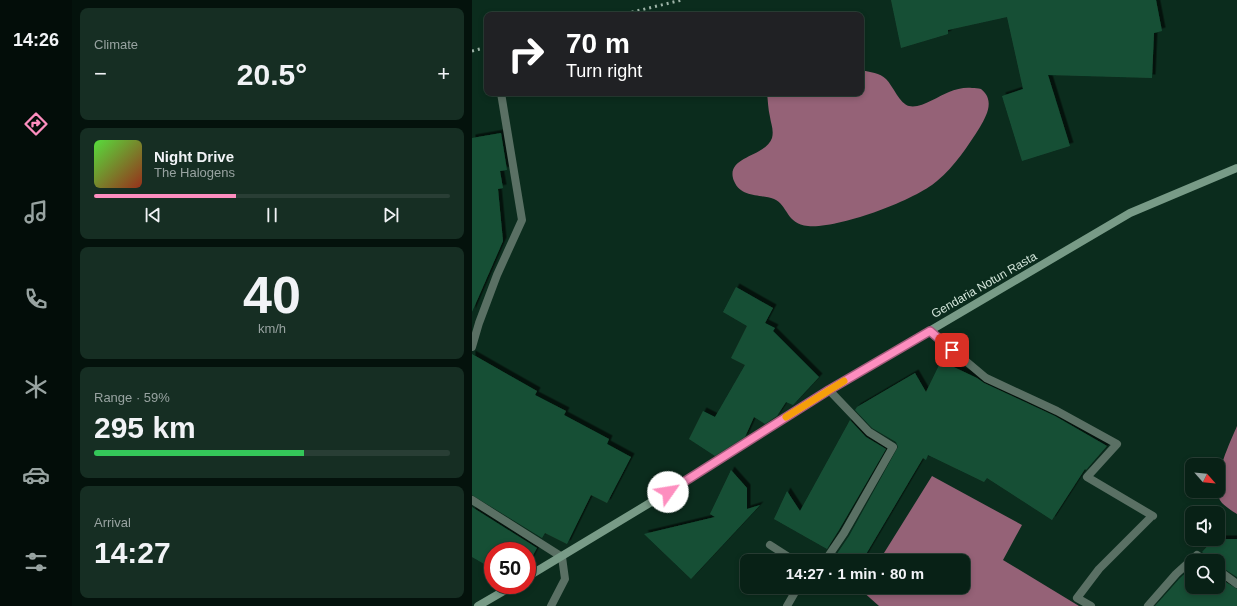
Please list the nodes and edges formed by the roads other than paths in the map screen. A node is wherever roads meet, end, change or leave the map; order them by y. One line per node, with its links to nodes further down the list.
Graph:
1 (501, 96): 4 (street)
2 (1237, 168): 3 (main road, Gendaria Notun Rasta)
3 (930, 331): 5 (main road, Gendaria Notun Rasta); 20 (street)
4 (472, 347)
5 (829, 390): 9 (street); 10 (main road, Gendaria Notun Rasta)
6 (472, 500): 10 (street)
7 (770, 545): 8 (street)
8 (784, 554)
9 (830, 554)
10 (562, 557): 12 (main road, Gendaria Notun Rasta); 18 (street)
11 (1185, 566): 21 (street)
12 (536, 572)
13 (1225, 575): 14 (street)
14 (1237, 584)
15 (499, 594): 17 (main road)
16 (794, 594): 19 (street)
17 (478, 606)
18 (550, 606)
19 (787, 606)
20 (1091, 606)
21 (1148, 606)

